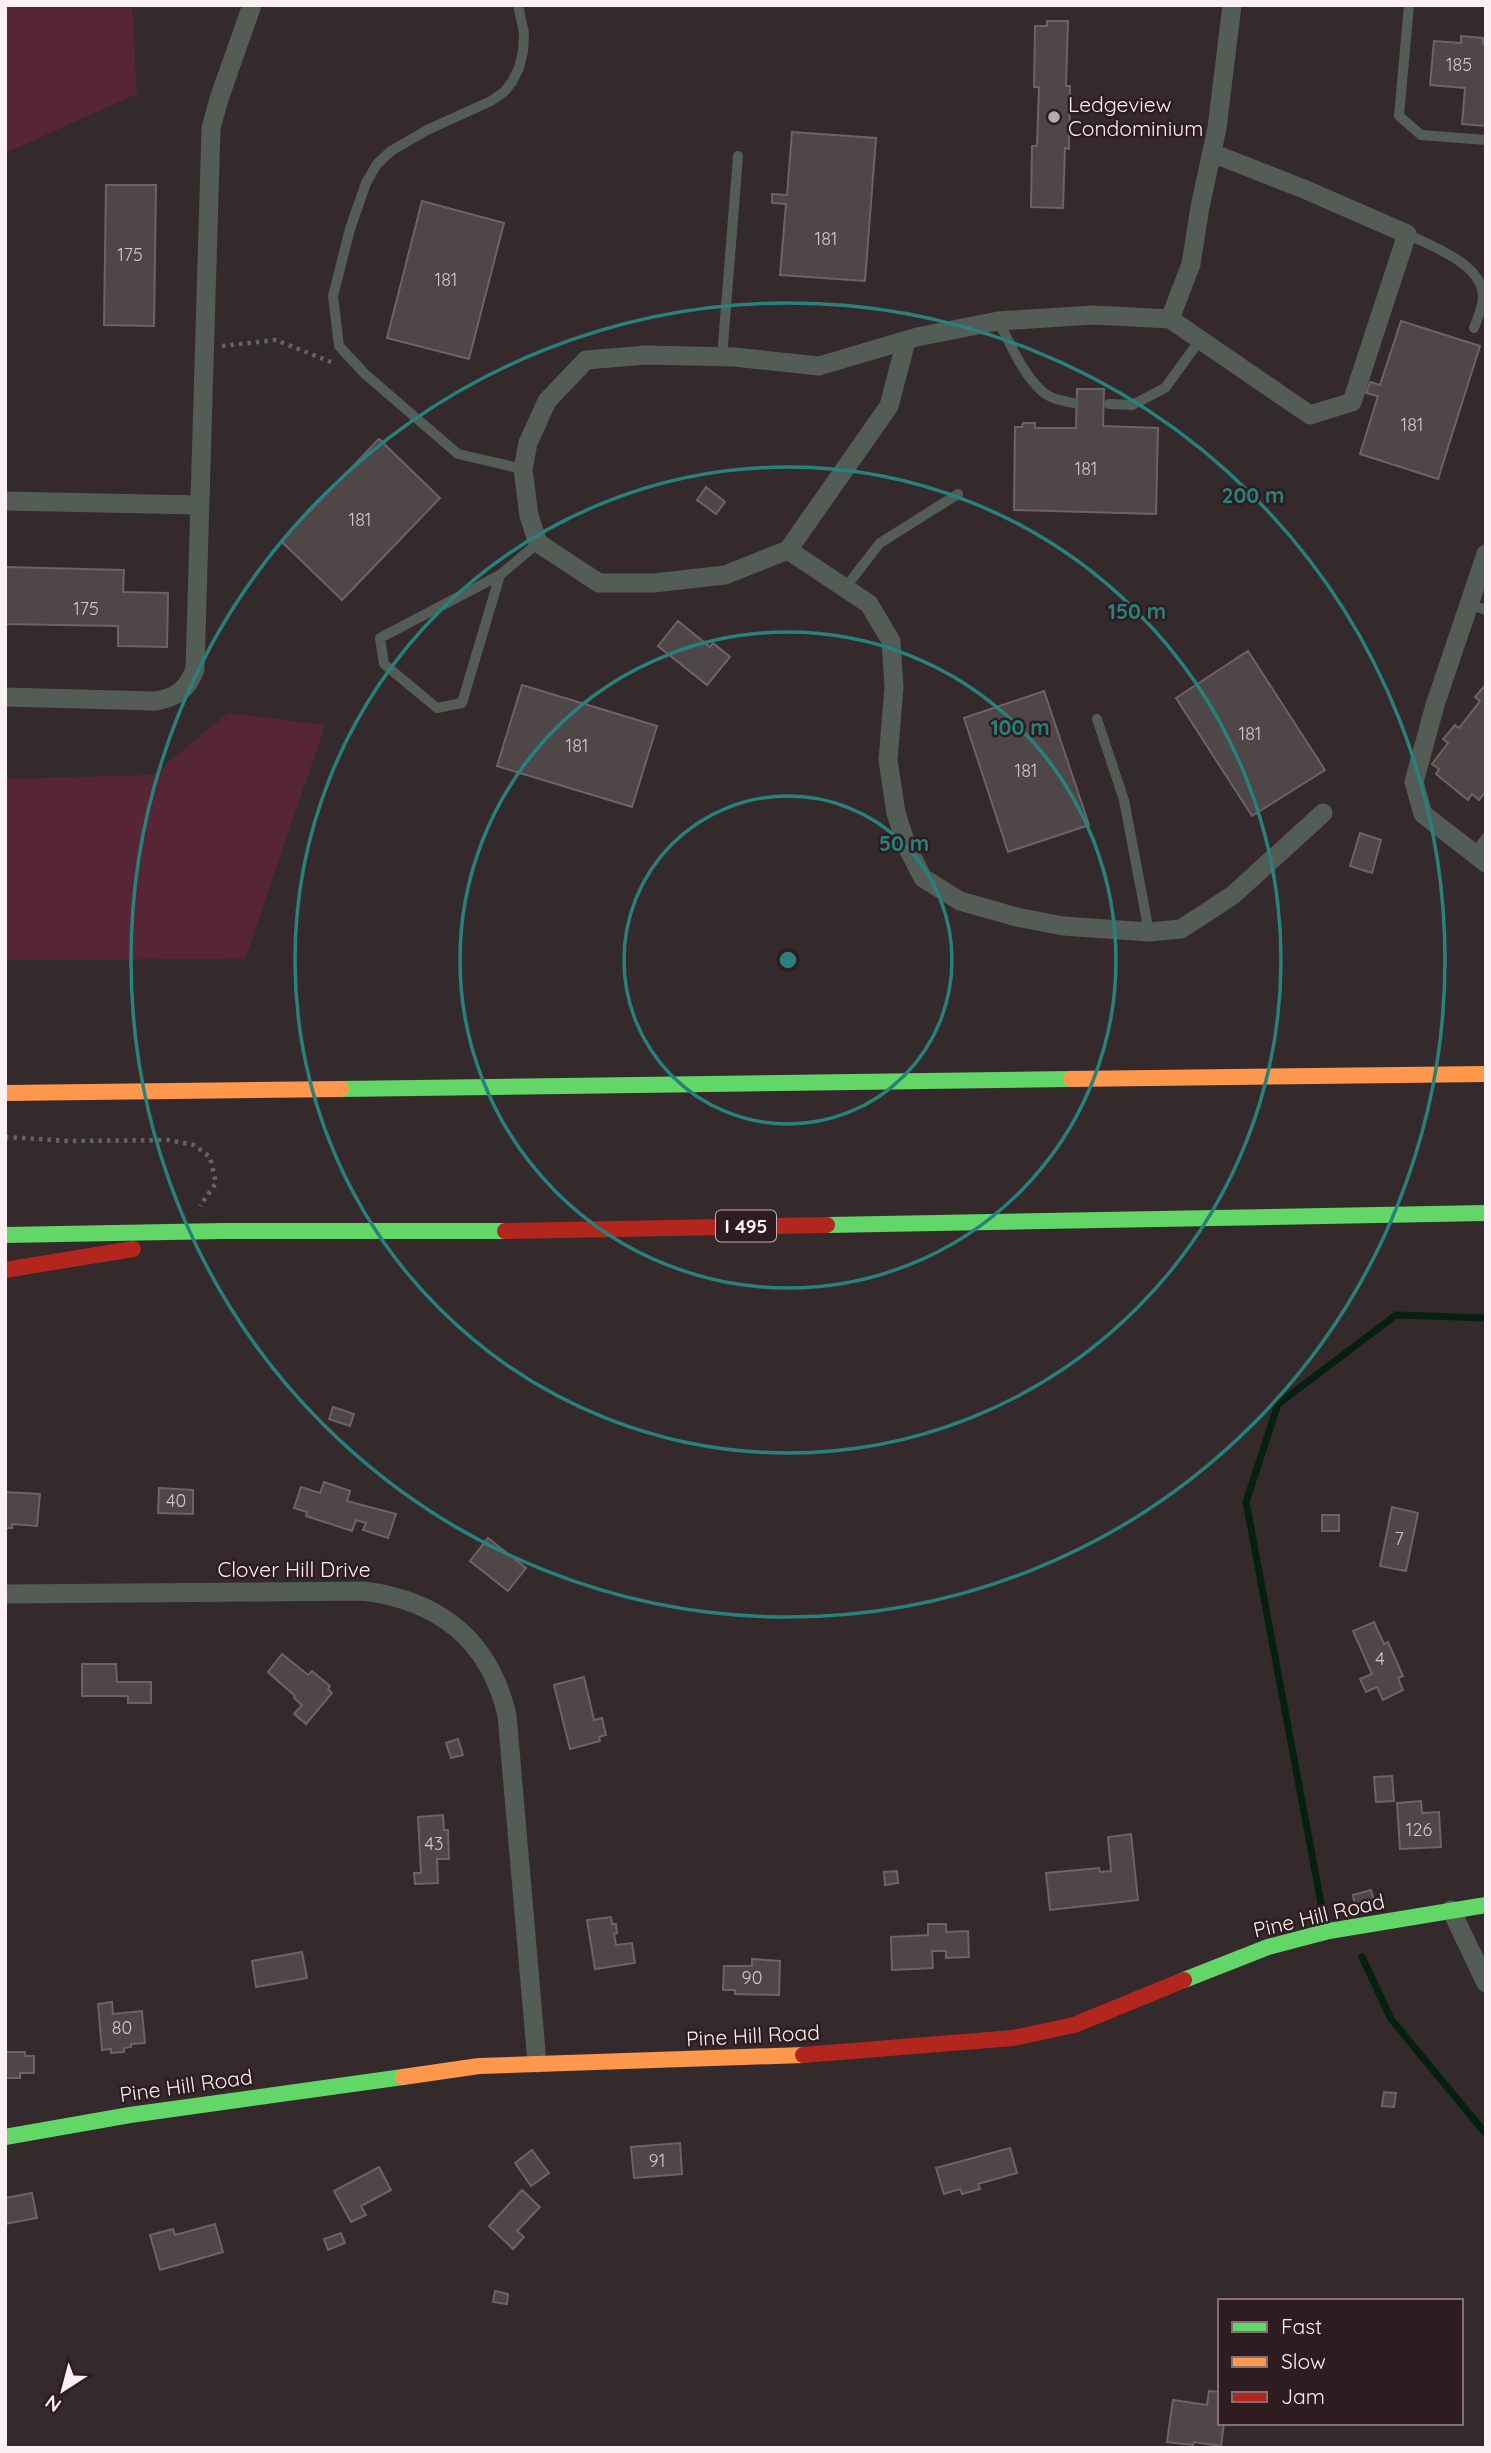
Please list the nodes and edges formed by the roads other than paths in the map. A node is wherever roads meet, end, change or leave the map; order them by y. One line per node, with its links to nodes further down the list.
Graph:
1 (252, 5): 20 (street)
2 (518, 5): 17 (lane)
3 (1232, 5): 6 (street)
4 (1409, 5): 5 (lane)
5 (1486, 140)
6 (1212, 153): 8 (street); 9 (street)
7 (738, 156): 14 (lane)
8 (1407, 234): 11 (lane); 12 (street)
9 (1170, 319): 10 (street); 12 (street)
10 (998, 321): 13 (street); 15 (lane)
11 (1474, 328)
12 (1200, 340): 16 (lane)
13 (906, 341): 14 (street); 22 (street)
14 (722, 357): 17 (street)
15 (1074, 403)
16 (1109, 404)
17 (523, 469): 21 (street)
18 (958, 494): 25 (lane)
19 (5, 501): 20 (street)
20 (199, 505): 27 (street)
21 (537, 543): 22 (street); 24 (lane)
22 (788, 550): 25 (street)
23 (1486, 554): 26 (street)
24 (500, 575): 24 (lane)
25 (845, 588): 31 (street)
26 (1477, 607): 30 (street)
27 (5, 697)
28 (1097, 719): 31 (lane)
29 (1323, 813): 31 (street)
30 (1482, 852)
31 (1149, 932)
32 (1486, 1074): 34 (main road)
33 (5, 1087): 34 (main road)
34 (89, 1092): 35 (main road)
35 (5, 1093)
36 (1486, 1213): 37 (main road, I 495)
37 (223, 1231): 38 (main road, I 495); 39 (main road)
38 (5, 1235)
39 (5, 1270)
40 (5, 1594): 44 (street, Clover Hill Drive)
41 (1486, 1905): 42 (main road, Pine Hill Road)
42 (1451, 1910): 43 (street); 44 (main road, Pine Hill Road)
43 (1486, 1983)
44 (537, 2063): 45 (main road, Pine Hill Road)
45 (5, 2137)

